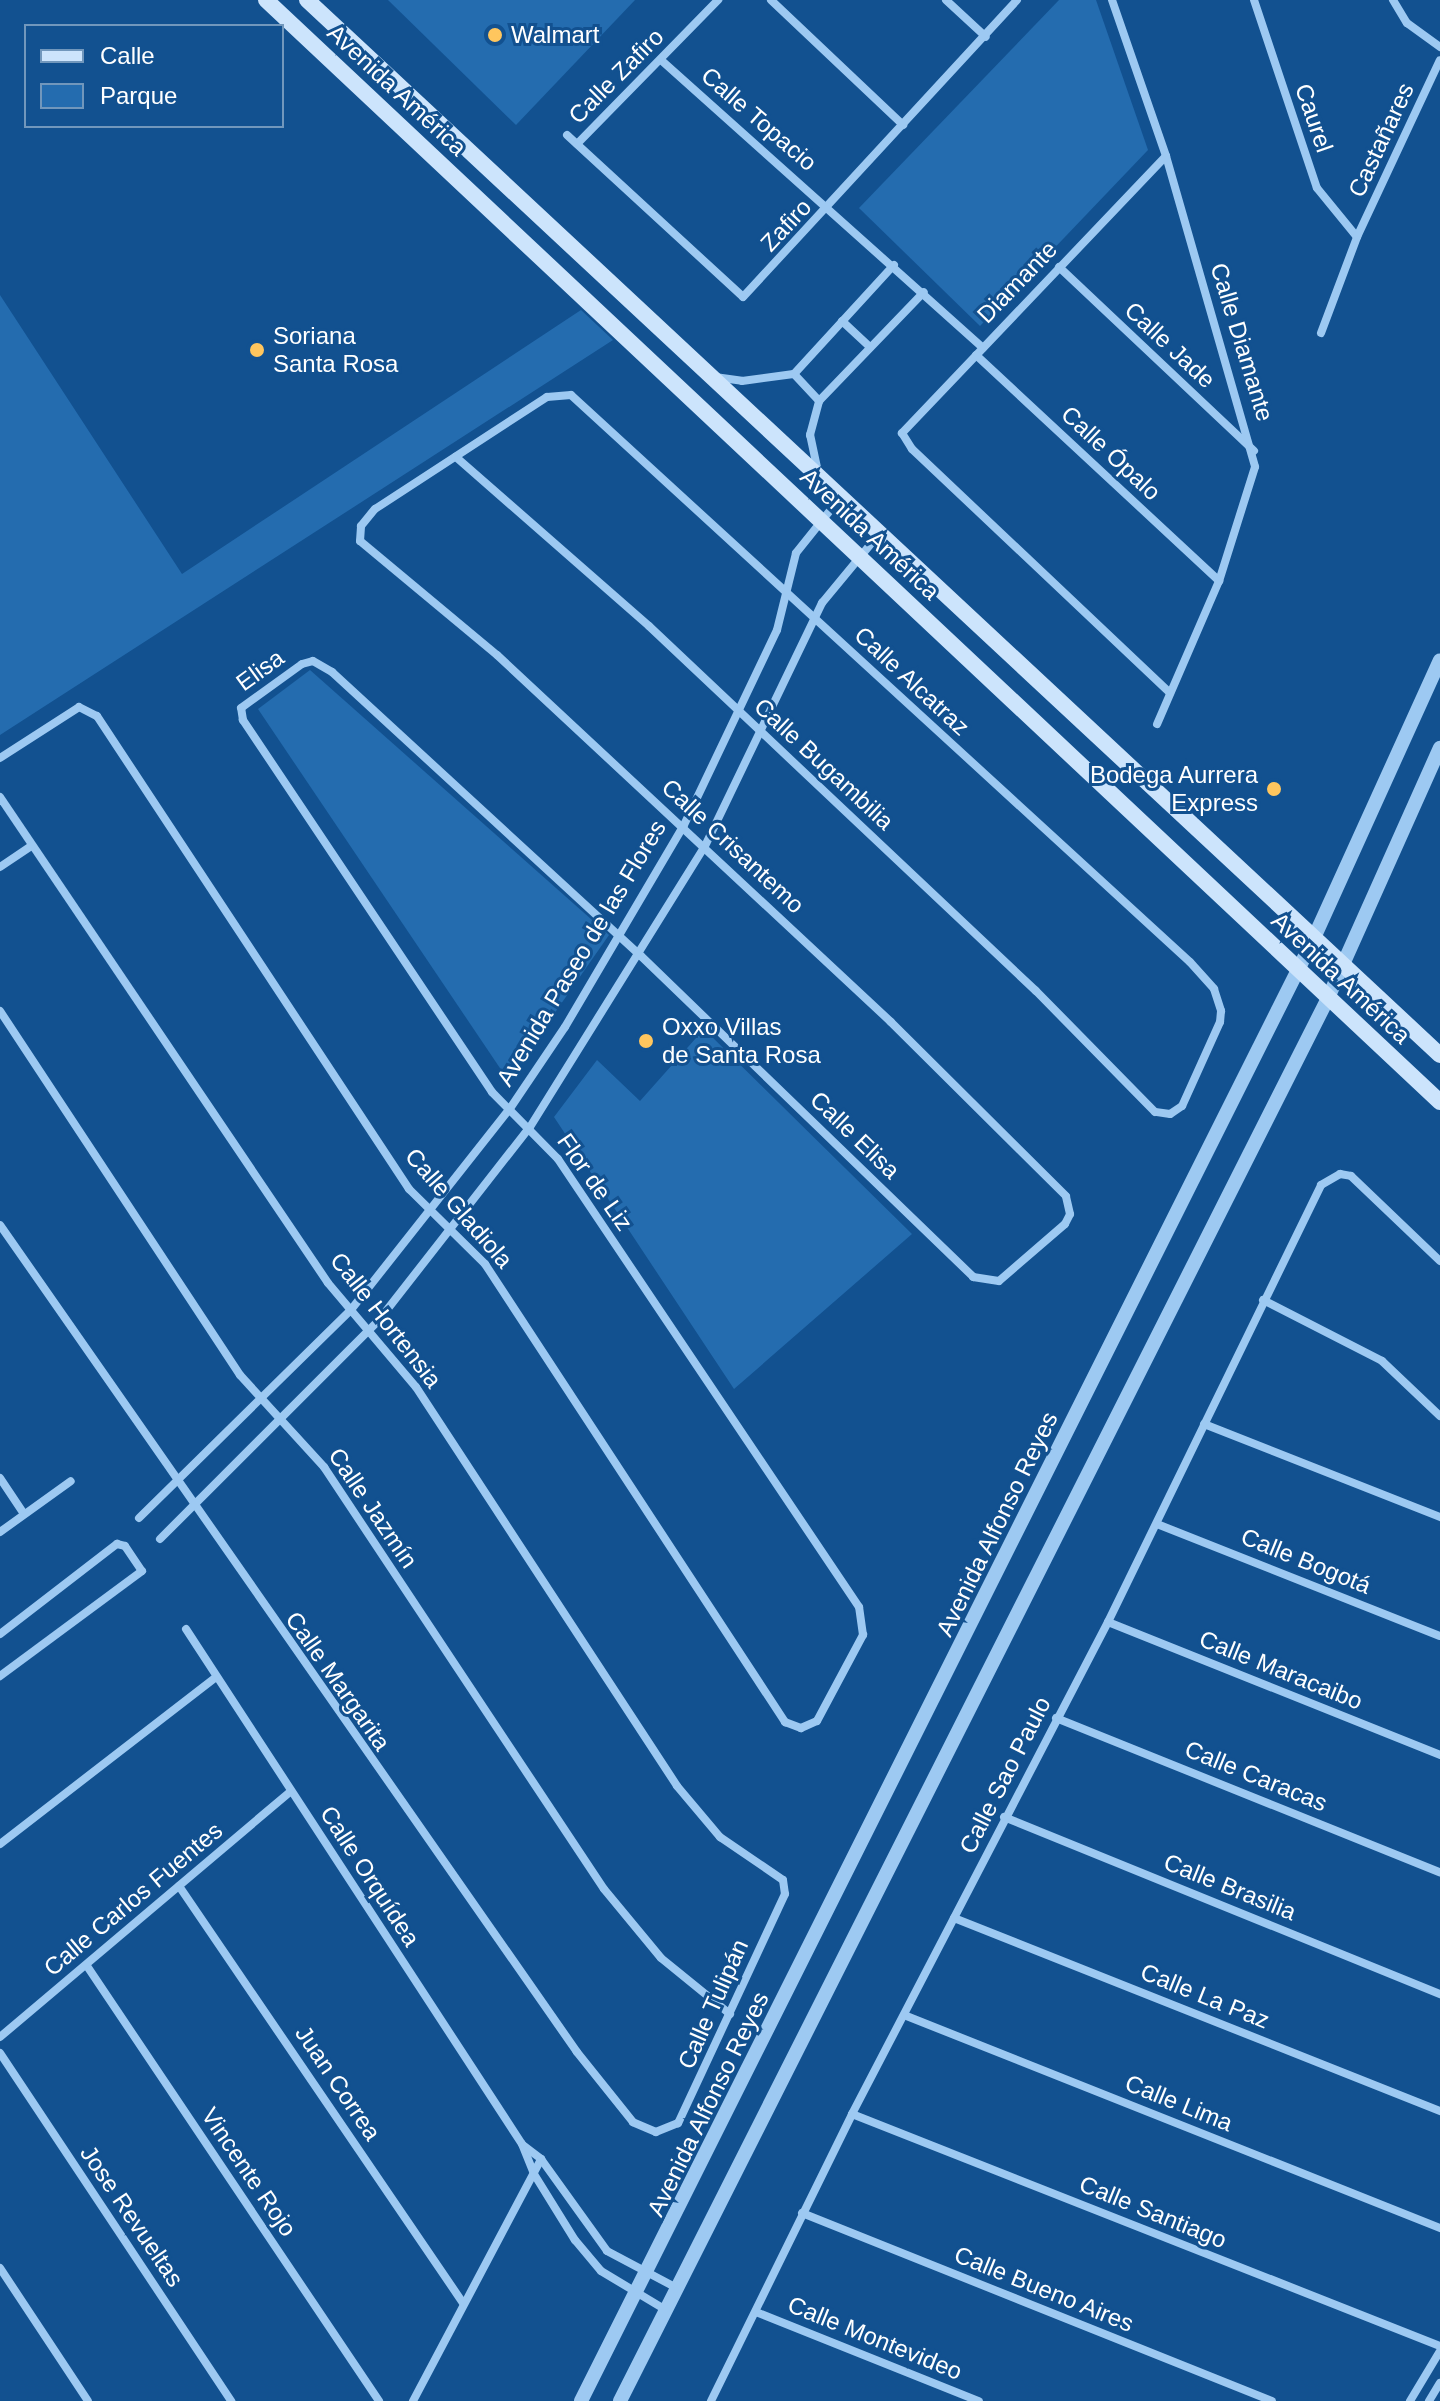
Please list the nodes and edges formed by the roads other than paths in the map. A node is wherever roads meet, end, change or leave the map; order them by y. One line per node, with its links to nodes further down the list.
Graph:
1 (266, 0): 23 (main road, Avenida América)
2 (307, 0): 20 (main road, Avenida América)
3 (718, 0): 12 (street, Calle Zafiro)
4 (771, 0): 14 (street)
5 (946, 0): 10 (street)
6 (1017, 0): 10 (street, Zafiro)
7 (1112, 0): 17 (street, Calle Diamante)
8 (1254, 0): 19 (street, Caurel)
9 (1393, 0): 11 (street)
10 (986, 37): 14 (street, Zafiro)
11 (1440, 47)
12 (661, 60): 16 (street, Calle Zafiro); 18 (street, Calle Topacio)
13 (1440, 60): 19 (street, Castañares)
14 (903, 125): 18 (street, Zafiro)
15 (567, 135): 16 (street, Zafiro)
16 (577, 144): 18 (street, Zafiro)
17 (1166, 156): 22 (street, Diamante); 34 (street, Calle Diamante)
18 (829, 208): 21 (street, Calle Topacio)
19 (1357, 237): 28 (street, Castañares)
20 (573, 248): 23 (main road); 24 (main road, Avenida América)
21 (894, 265): 25 (street, Calle Ópalo); 27 (street)
22 (1059, 267): 30 (street, Diamante); 34 (street, Calle Jade)
23 (555, 271): 26 (main road, Avenida América)
24 (607, 280): 26 (main road); 32 (main road, Avenida América)
25 (924, 292): 29 (street); 30 (street, Calle Ópalo)
26 (591, 305): 38 (main road, Avenida América)
27 (842, 321): 29 (street); 31 (street)
28 (1321, 333)
29 (870, 347): 33 (street)
30 (979, 351): 41 (street, Calle Ópalo); 46 (street, Diamante)
31 (794, 374): 32 (street); 33 (street)
32 (710, 377): 36 (main road, Avenida América)
33 (819, 401): 36 (street)
34 (1254, 451): 41 (street, Calle Diamante)
35 (456, 457): 42 (street, Calle Alcatraz); 47 (street, Calle Bugambilia); 54 (street, Calle Crisantemo)
36 (821, 480): 37 (main road, Avenida América)
37 (840, 498): 38 (street, Avenida Paseo de las Flores); 39 (main road, Avenida América)
38 (821, 520): 40 (main road, Avenida América); 42 (street, Avenida Paseo de las Flores)
39 (879, 534): 40 (street, Avenida Paseo de las Flores); 59 (main road, Avenida América)
40 (860, 557): 43 (street, Avenida Paseo de las Flores); 62 (main road, Avenida América)
41 (1219, 581): 46 (street, Calle Diamante)
42 (784, 590): 43 (street, Calle Alcatraz); 47 (street, Avenida Paseo de las Flores)
43 (814, 618): 50 (street, Avenida Paseo de las Flores); 68 (street, Calle Alcatraz)
44 (1440, 660): 59 (street, Avenida Alfonso Reyes)
45 (320, 663): 49 (street, Elisa); 58 (street, Calle Elisa)
46 (1170, 693): 48 (street, Calle Diamante)
47 (740, 712): 50 (street, Calle Bugambilia); 54 (street, Avenida Paseo de las Flores)
48 (1157, 724)
49 (246, 725): 67 (street, Flor de Liz)
50 (759, 730): 56 (street, Avenida Paseo de las Flores); 68 (street, Calle Bugambilia)
51 (1440, 748): 61 (street)
52 (0, 758): 71 (street, Calle Gladiola)
53 (0, 797): 55 (street, Calle Hortensia)
54 (684, 825): 56 (street, Calle Crisantemo); 58 (street, Avenida Paseo de las Flores)
55 (31, 846): 57 (street); 76 (street, Calle Hortensia)
56 (705, 846): 60 (street, Avenida Paseo de las Flores); 70 (street, Calle Crisantemo)
57 (0, 867)
58 (619, 939): 60 (street, Calle Elisa); 67 (street, Avenida Paseo de las Flores)
59 (1313, 940): 61 (main road, Avenida América); 62 (street, Avenida Alfonso Reyes)
60 (641, 956): 69 (street, Avenida Paseo de las Flores); 70 (street, Calle Elisa)
61 (1343, 965): 63 (street); 65 (main road, Avenida América)
62 (1297, 971): 63 (main road, Avenida América); 123 (street, Avenida Alfonso Reyes)
63 (1328, 998): 66 (main road, Avenida América); 124 (street)
64 (0, 1011): 78 (street, Calle Jazmín)
65 (1440, 1055)
66 (1440, 1102)
67 (509, 1110): 69 (street, Flor de Liz); 71 (street, Avenida Paseo de las Flores)
68 (1155, 1112)
69 (530, 1127): 73 (street, Avenida Paseo de las Flores); 99 (street, Flor de Liz)
70 (1066, 1196)
71 (431, 1211): 73 (street, Calle Gladiola); 76 (street, Avenida Paseo de las Flores)
72 (0, 1225): 84 (street, Calle Margarita)
73 (451, 1232): 77 (street, Avenida Paseo de las Flores); 99 (street, Calle Gladiola)
74 (1440, 1261): 75 (street, Calle Sao Paulo)
75 (1263, 1300): 79 (street); 81 (street, Calle Sao Paulo)
76 (350, 1311): 77 (street, Calle Hortensia); 78 (street, Avenida Paseo de las Flores)
77 (369, 1329): 80 (street, Avenida Paseo de las Flores); 106 (street, Calle Hortensia)
78 (260, 1401): 80 (street, Calle Jazmín); 84 (street, Avenida Paseo de las Flores)
79 (1440, 1416)
80 (279, 1420): 85 (street, Avenida Paseo de las Flores); 110 (street, Calle Jazmín)
81 (1204, 1424): 87 (street); 89 (street, Calle Sao Paulo)
82 (0, 1478): 86 (street)
83 (71, 1481): 86 (street)
84 (176, 1485): 85 (street, Calle Margarita); 88 (street)
85 (192, 1508): 91 (street); 116 (street, Calle Margarita)
86 (24, 1514): 90 (street)
87 (1440, 1517)
88 (139, 1518)
89 (1157, 1524): 92 (street, Calle Sao Paulo); 95 (street, Calle Bogotá)
90 (0, 1532)
91 (160, 1539)
92 (1108, 1622): 98 (street, Calle Sao Paulo); 100 (street, Calle Maracaibo)
93 (186, 1629): 97 (street, Calle Orquídea)
94 (0, 1634): 96 (street)
95 (1440, 1636)
96 (0, 1676)
97 (216, 1677): 101 (street, Calle Orquídea); 103 (street)
98 (1056, 1718): 102 (street, Calle Sao Paulo); 104 (street, Calle Caracas)
99 (810, 1725)
100 (1440, 1755)
101 (290, 1792): 105 (street, Calle Carlos Fuentes); 117 (street, Calle Orquídea)
102 (1004, 1817): 107 (street, Calle Sao Paulo); 109 (street, Calle Brasilia)
103 (0, 1844)
104 (1440, 1872)
105 (179, 1886): 108 (street, Calle Carlos Fuentes); 126 (street, Juan Correa)
106 (785, 1887): 110 (street, Calle Tulipán)
107 (954, 1918): 111 (street, Calle Sao Paulo); 114 (street, Calle La Paz)
108 (87, 1966): 112 (street, Calle Carlos Fuentes); 133 (street, Vincente Rojo)
109 (1440, 1994)
110 (730, 2014): 116 (street, Calle Tulipán)
111 (904, 2015): 115 (street, Calle Sao Paulo); 121 (street, Calle Lima)
112 (0, 2037)
113 (0, 2053): 132 (street, Jose Revueltas)
114 (1440, 2111)
115 (852, 2114): 120 (street, Calle Sao Paulo); 129 (street, Calle Santiago)
116 (667, 2130)
117 (522, 2144): 118 (street, Calle Orquídea); 119 (street, Calle Orquídea)
118 (541, 2159): 119 (street); 123 (street, Calle Orquídea)
119 (534, 2174): 125 (street, Calle Orquídea); 126 (street)
120 (802, 2213): 128 (street, Calle Sao Paulo); 139 (street, Calle Bueno Aires)
121 (1440, 2228)
122 (0, 2268): 131 (street)
123 (647, 2276): 124 (street, Calle Orquídea); 125 (street, Avenida Alfonso Reyes)
124 (677, 2288): 127 (street)
125 (636, 2293): 127 (street, Calle Orquídea); 135 (street, Avenida Alfonso Reyes)
126 (463, 2303): 134 (street)
127 (666, 2310): 136 (street)
128 (756, 2312): 137 (street, Calle Sao Paulo); 138 (street, Calle Montevideo)
129 (1440, 2348): 140 (street)
130 (1440, 2383): 141 (street)
131 (88, 2401)
132 (231, 2401)
133 (379, 2401)
134 (413, 2401)
135 (581, 2401)
136 (620, 2401)
137 (711, 2401)
138 (979, 2401)
139 (1272, 2401)
140 (1410, 2401)
141 (1429, 2401)

